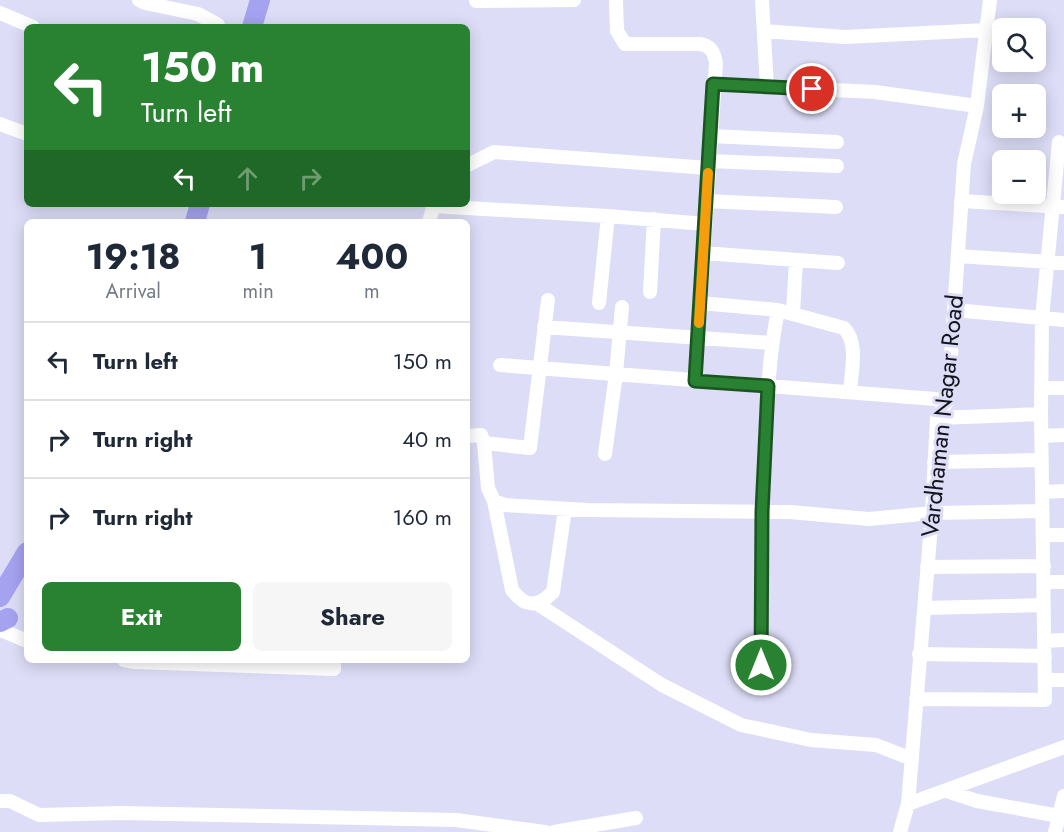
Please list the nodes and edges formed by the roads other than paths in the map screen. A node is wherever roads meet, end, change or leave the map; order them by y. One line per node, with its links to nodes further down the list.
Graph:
1 (139, 0): 10 (street)
2 (260, 0): 11 (highway)
3 (574, 0): 7 (street)
4 (616, 0): 14 (street)
5 (762, 0): 13 (street)
6 (990, 0): 12 (street, Vardhaman Nagar Road)
7 (476, 1)
8 (0, 14): 9 (street)
9 (25, 24)
10 (216, 24)
11 (253, 24)
12 (986, 30): 13 (street); 16 (street, Vardhaman Nagar Road)
13 (764, 31): 15 (street)
14 (713, 84): 15 (street); 19 (street)
15 (766, 87): 16 (street)
16 (977, 106): 26 (street, Vardhaman Nagar Road)
17 (0, 124): 18 (street)
18 (24, 133)
19 (710, 136): 20 (street); 23 (street)
20 (837, 142)
21 (1059, 142): 29 (street)
22 (470, 164): 23 (street)
23 (708, 164): 24 (street); 25 (street)
24 (837, 166)
25 (706, 201): 28 (street); 32 (street)
26 (961, 201): 29 (street); 34 (street, Vardhaman Nagar Road)
27 (465, 207): 30 (street)
28 (836, 207)
29 (1058, 207): 36 (street)
30 (608, 216): 31 (street); 41 (street)
31 (654, 219): 32 (street); 39 (street)
32 (705, 224): 33 (street)
33 (703, 253): 35 (street); 42 (street)
34 (958, 256): 36 (street); 45 (street, Vardhaman Nagar Road)
35 (796, 261): 37 (street); 46 (street)
36 (1046, 261): 38 (street); 47 (street)
37 (838, 263)
38 (1064, 263)
39 (650, 292)
40 (548, 300): 49 (street)
41 (599, 303)
42 (700, 303): 44 (street); 51 (street)
43 (622, 307): 50 (street)
44 (778, 310): 46 (street); 52 (street)
45 (954, 310): 47 (street); 61 (street, Vardhaman Nagar Road)
46 (793, 313): 60 (street)
47 (1042, 318): 48 (street); 58 (street)
48 (1064, 320)
49 (544, 327): 50 (street); 54 (street)
50 (619, 332): 51 (street); 55 (street)
51 (698, 338): 52 (street); 56 (street)
52 (771, 343): 57 (street)
53 (500, 365): 54 (street)
54 (541, 368): 55 (street); 67 (street)
55 (616, 374): 56 (street); 68 (street)
56 (695, 381): 57 (street)
57 (768, 386): 60 (street); 76 (street)
58 (1041, 388): 59 (street); 62 (street)
59 (1064, 388)
60 (850, 392): 61 (street)
61 (948, 400): 63 (street, Vardhaman Nagar Road)
62 (1041, 414): 63 (street); 66 (street)
63 (937, 418): 70 (street, Vardhaman Nagar Road)
64 (1064, 435): 66 (street)
65 (470, 436): 67 (street)
66 (1041, 436): 69 (street)
67 (484, 442): 73 (street)
68 (604, 454)
69 (1041, 460): 70 (street); 72 (street)
70 (934, 462): 77 (street, Vardhaman Nagar Road)
71 (1064, 491): 72 (street)
72 (1042, 492): 75 (street)
73 (494, 501): 74 (street); 86 (street)
74 (565, 509): 76 (street); 86 (street)
75 (1042, 511): 77 (street); 78 (street)
76 (762, 512): 77 (street); 99 (street)
77 (932, 513): 82 (street, Vardhaman Nagar Road)
78 (1043, 535): 79 (street); 81 (street)
79 (1064, 535)
80 (24, 557): 85 (highway)
81 (1044, 566): 82 (street); 83 (street)
82 (927, 567): 88 (street, Vardhaman Nagar Road)
83 (1044, 582): 84 (street); 87 (street)
84 (1064, 582)
85 (0, 597)
86 (536, 603): 102 (street)
87 (1044, 605): 88 (street); 91 (street)
88 (924, 608): 93 (street, Vardhaman Nagar Road)
89 (3, 623): 90 (street)
90 (24, 639)
91 (1045, 640): 92 (street); 94 (street)
92 (1064, 640)
93 (920, 654): 94 (street); 100 (street, Vardhaman Nagar Road)
94 (1045, 656): 97 (street)
95 (194, 663): 96 (street)
96 (334, 663)
97 (1045, 680): 98 (street); 100 (street)
98 (1064, 680)
99 (761, 686)
100 (916, 699): 102 (street, Vardhaman Nagar Road)
101 (1064, 747): 103 (street)
102 (912, 759): 106 (street, Vardhaman Nagar Road)
103 (946, 791): 106 (street); 107 (street)
104 (1064, 796): 107 (street)
105 (0, 801): 109 (street)
106 (908, 804): 112 (street, Vardhaman Nagar Road)
107 (1059, 816): 113 (street)
108 (636, 818): 111 (street)
109 (423, 826): 110 (street)
110 (545, 832)
111 (554, 832)
112 (900, 832)
113 (1055, 832)

